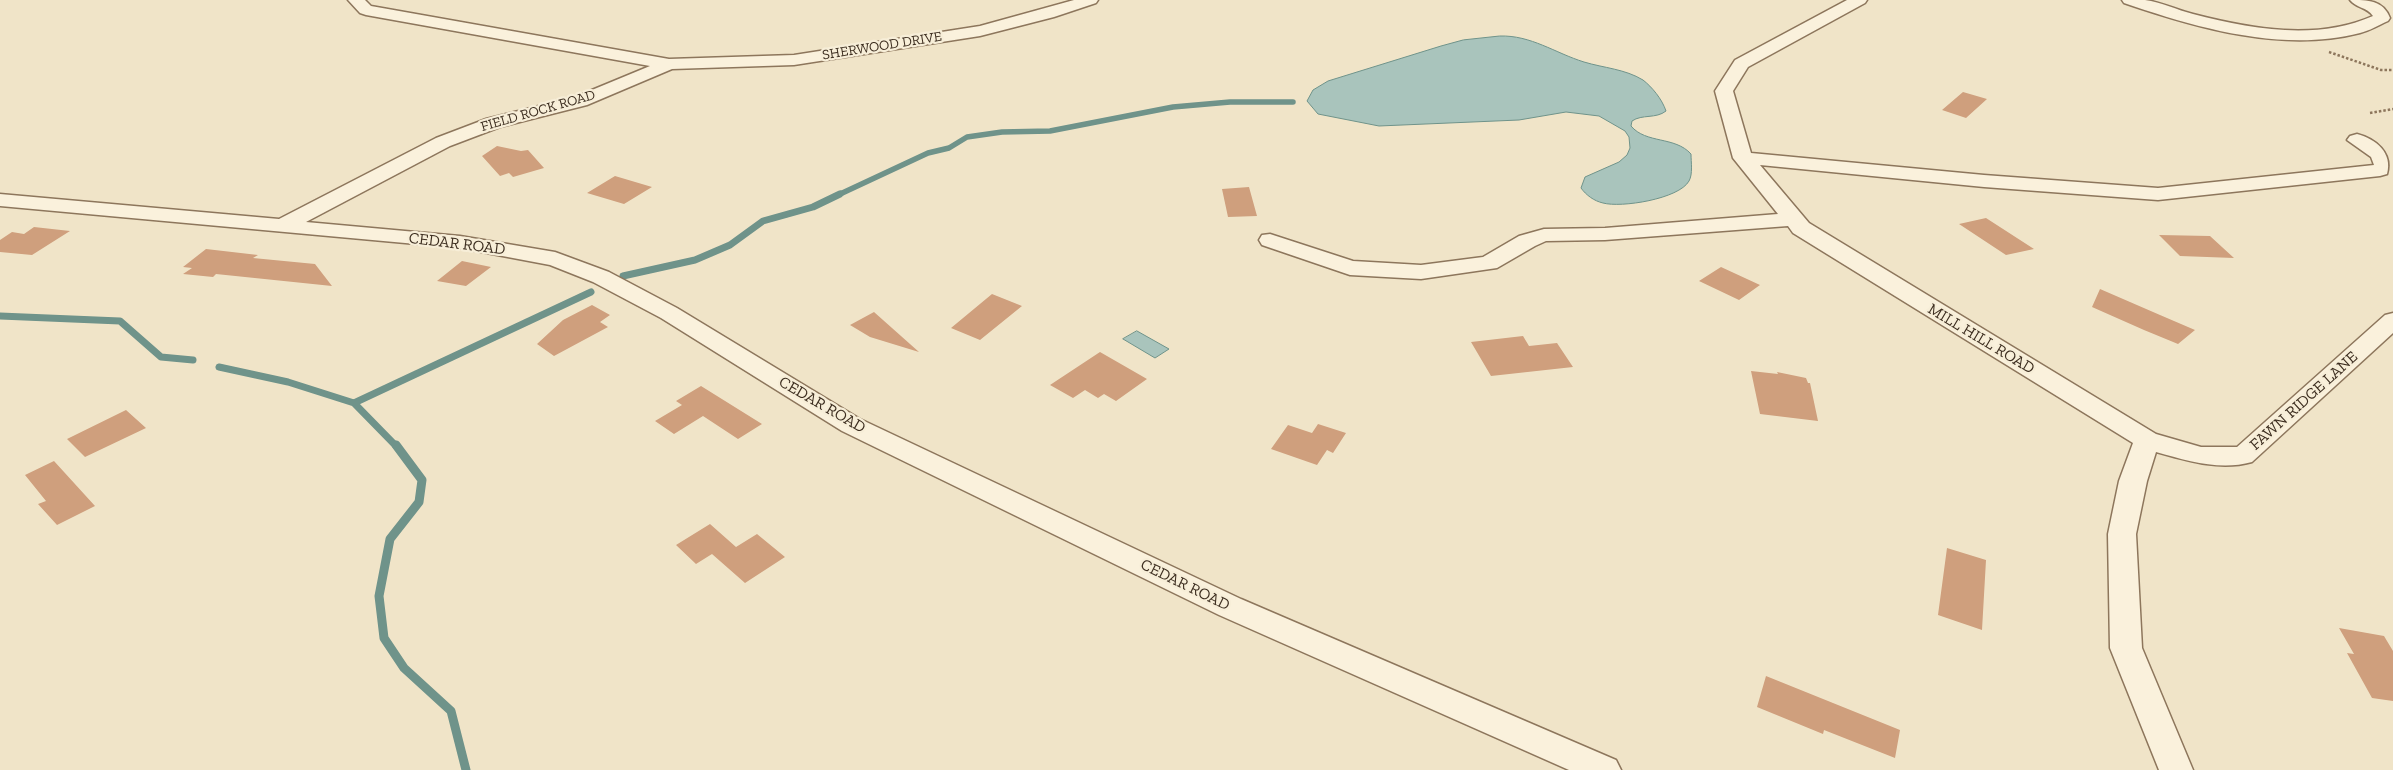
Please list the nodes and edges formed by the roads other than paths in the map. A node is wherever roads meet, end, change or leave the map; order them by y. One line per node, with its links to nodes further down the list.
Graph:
1 (356, 0): 6 (street)
2 (1090, 0): 6 (street, SHERWOOD DRIVE)
3 (1859, 0): 8 (street, MILL HILL ROAD)
4 (2130, 0): 5 (street)
5 (2358, 0)
6 (670, 64): 11 (street, FIELD ROCK ROAD)
7 (2357, 140): 8 (street)
8 (1743, 158): 10 (street, MILL HILL ROAD)
9 (0, 200): 11 (street, CEDAR ROAD)
10 (1794, 219): 12 (street); 14 (street, MILL HILL ROAD)
11 (282, 226): 15 (street, CEDAR ROAD)
12 (1270, 240)
13 (2393, 320): 14 (street, FAWN RIDGE LANE)
14 (2148, 440): 16 (street)
15 (1604, 770)
16 (2176, 770)

